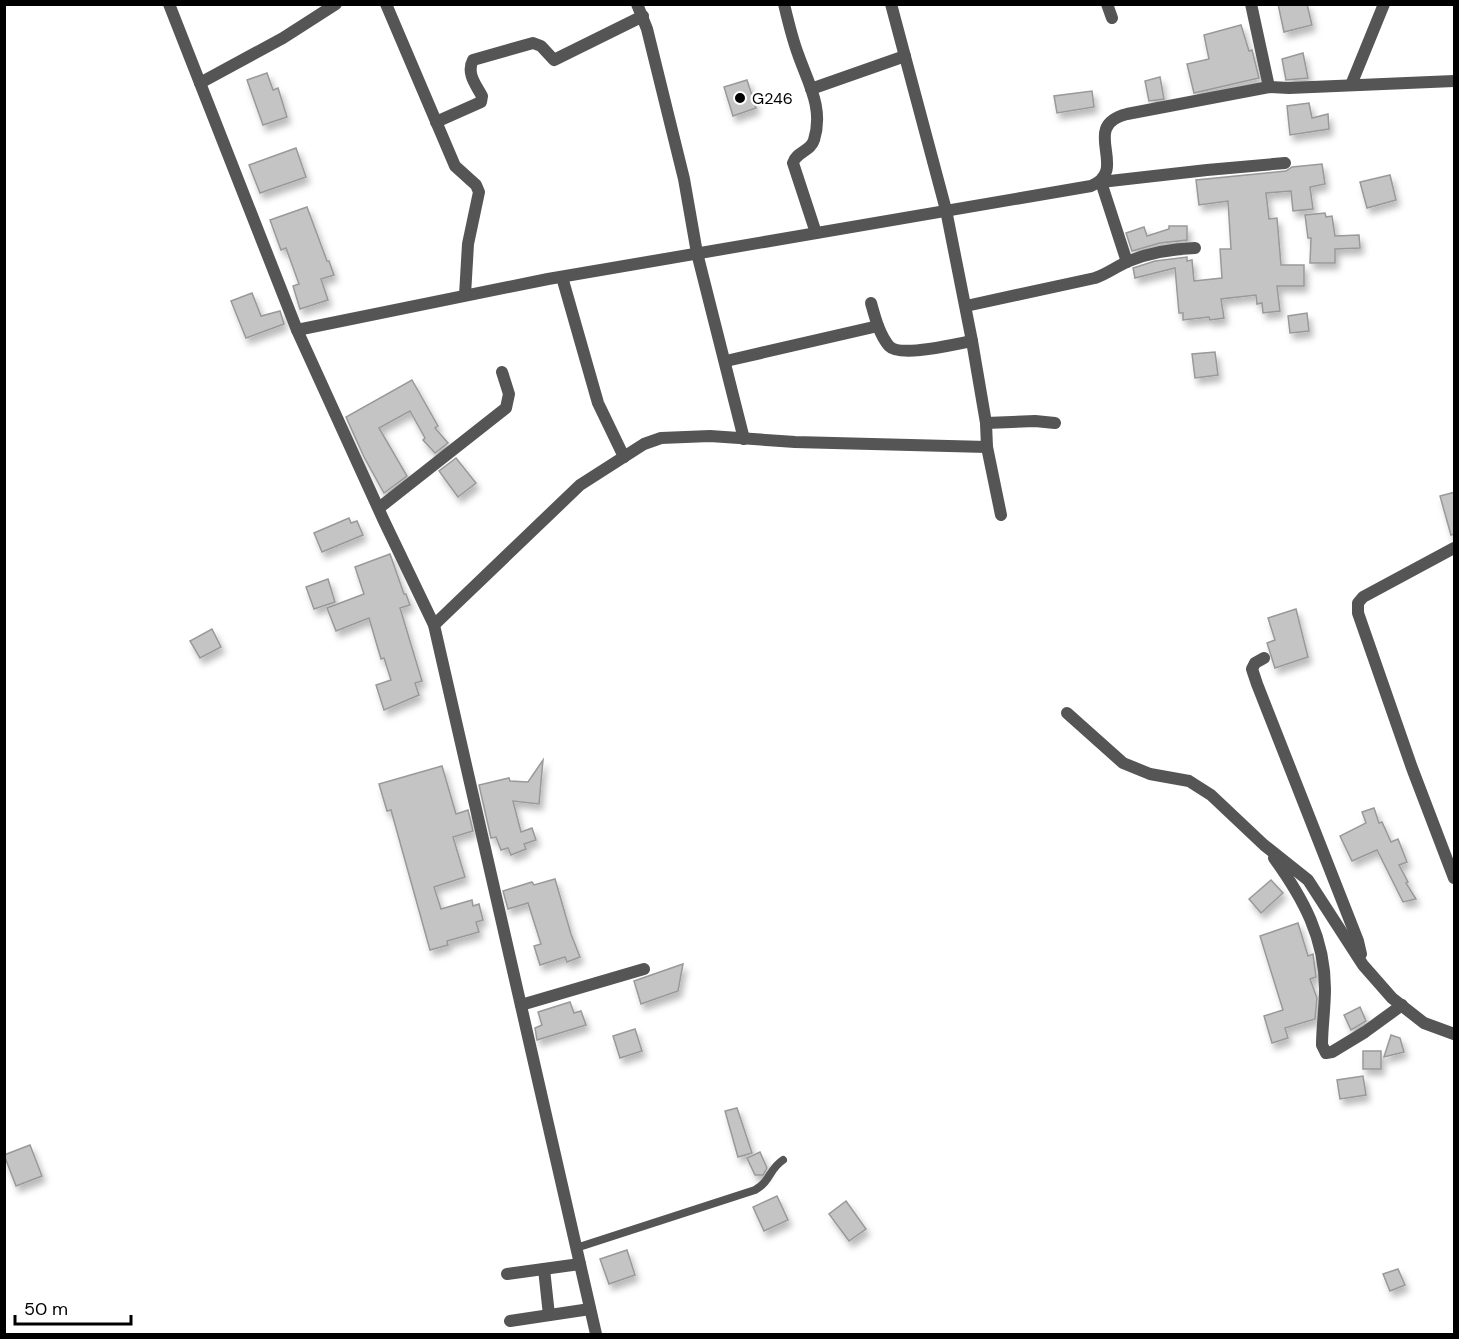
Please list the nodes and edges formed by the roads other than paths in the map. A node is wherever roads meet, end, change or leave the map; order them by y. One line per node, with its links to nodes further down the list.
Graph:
1 (169, 4): 13 (street)
2 (336, 4): 13 (street)
3 (386, 4): 17 (street)
4 (784, 4): 16 (street)
5 (891, 4): 11 (street)
6 (1107, 4): 10 (street)
7 (1251, 4): 15 (street)
8 (1384, 4): 14 (street)
9 (640, 10): 17 (street); 23 (street)
10 (1112, 18)
11 (905, 56): 16 (street); 20 (street)
12 (1455, 81): 14 (street)
13 (200, 83): 30 (street)
14 (1351, 85): 15 (street)
15 (1269, 87): 19 (street)
16 (811, 89): 21 (street)
17 (436, 122): 26 (street)
18 (1285, 164): 19 (street)
19 (1101, 182): 20 (street); 24 (street)
20 (946, 210): 21 (street); 28 (street)
21 (816, 232): 23 (street)
22 (1195, 248): 24 (street)
23 (698, 253): 25 (street); 32 (street)
24 (1127, 262): 28 (street)
25 (562, 277): 26 (street); 38 (street)
26 (465, 295): 30 (street)
27 (871, 303): 29 (street)
28 (966, 306): 31 (street)
29 (878, 326): 31 (street); 32 (street)
30 (297, 330): 39 (street)
31 (972, 341): 34 (street)
32 (726, 361): 36 (street)
33 (502, 372): 39 (street)
34 (986, 423): 35 (street); 37 (street)
35 (1055, 423)
36 (744, 439): 37 (street); 38 (street)
37 (987, 447): 40 (street)
38 (624, 457): 42 (street)
39 (379, 508): 42 (street)
40 (1001, 515)
41 (1455, 548): 46 (street)
42 (434, 625): 49 (street)
43 (1264, 658): 47 (street)
44 (1066, 713): 45 (street)
45 (1264, 845): 47 (street); 50 (street)
46 (1455, 878)
47 (1363, 965): 50 (street)
48 (644, 969): 49 (street)
49 (521, 1005): 53 (street)
50 (1402, 1005): 51 (street)
51 (1455, 1034)
52 (783, 1160): 53 (lane)
53 (576, 1248): 54 (street)
54 (580, 1264): 55 (street); 57 (street)
55 (544, 1269): 56 (street); 58 (street)
56 (507, 1274)
57 (590, 1309): 58 (street); 60 (street)
58 (549, 1315): 59 (street)
59 (510, 1321)
60 (596, 1335)

